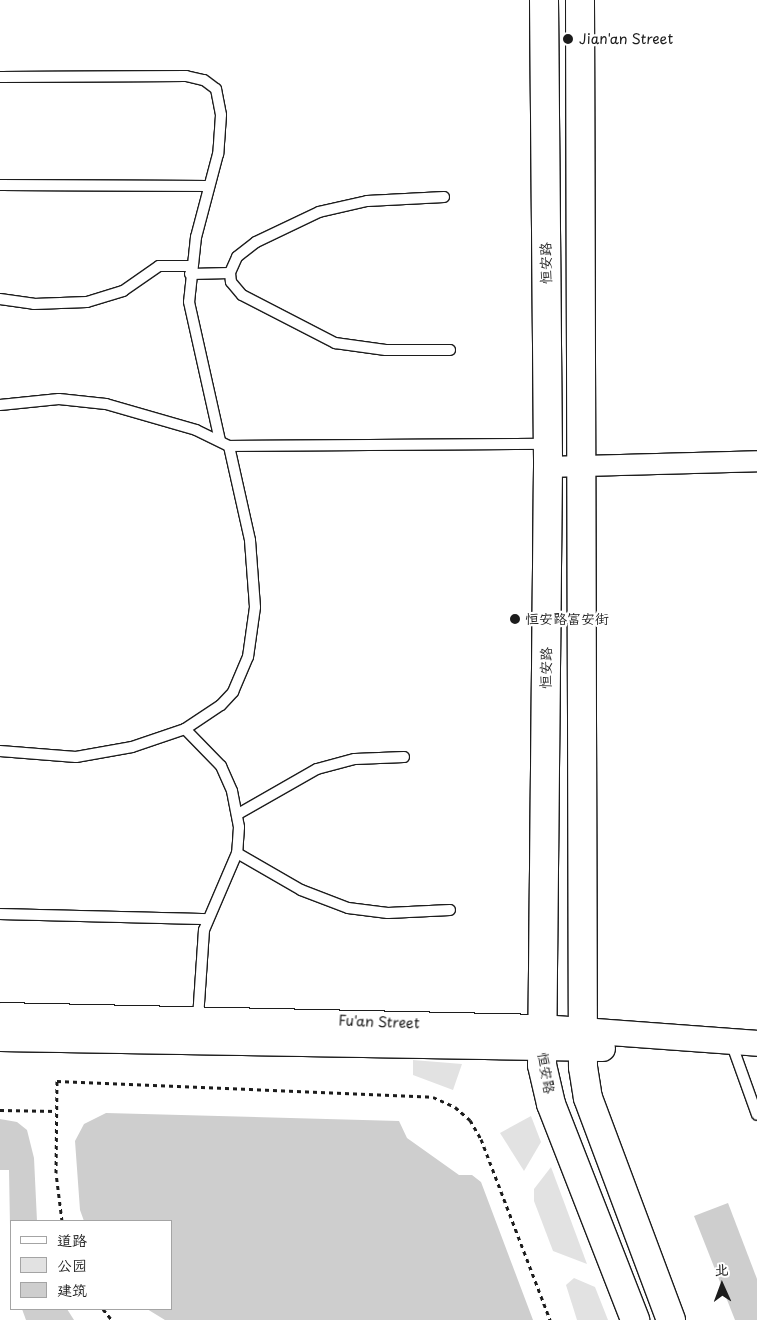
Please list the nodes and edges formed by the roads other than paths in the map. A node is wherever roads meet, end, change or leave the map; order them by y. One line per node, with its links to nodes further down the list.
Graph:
1 (544, 0): 13 (main road, 恒安路)
2 (580, 0): 15 (main road)
3 (0, 77): 5 (lane)
4 (0, 185): 5 (lane)
5 (209, 186): 7 (lane)
6 (444, 197): 8 (lane)
7 (190, 270): 8 (lane); 9 (lane); 12 (lane)
8 (230, 274): 10 (lane)
9 (0, 298)
10 (450, 350)
11 (0, 405): 12 (lane)
12 (225, 444): 13 (lane); 16 (lane)
13 (548, 456): 15 (street); 26 (main road, 恒安路)
14 (757, 461): 15 (street)
15 (579, 467): 28 (main road)
16 (185, 728): 17 (lane); 19 (lane)
17 (0, 751)
18 (404, 757): 19 (lane)
19 (238, 814): 20 (lane)
20 (237, 852): 21 (lane); 23 (lane)
21 (450, 910)
22 (0, 914): 23 (lane)
23 (207, 919): 25 (lane)
24 (0, 1015): 25 (street, Fu'an Street)
25 (198, 1017): 26 (street, Fu'an Street)
26 (541, 1037): 27 (street, Fu'an Street); 28 (street, Fu'an Street); 32 (main road, 恒安路)
27 (0, 1038)
28 (583, 1039): 29 (street, Fu'an Street); 30 (street, Fu'an Street); 33 (main road)
29 (757, 1044): 30 (street, Fu'an Street)
30 (732, 1045): 31 (lane)
31 (757, 1115)
32 (635, 1320)
33 (671, 1320)

